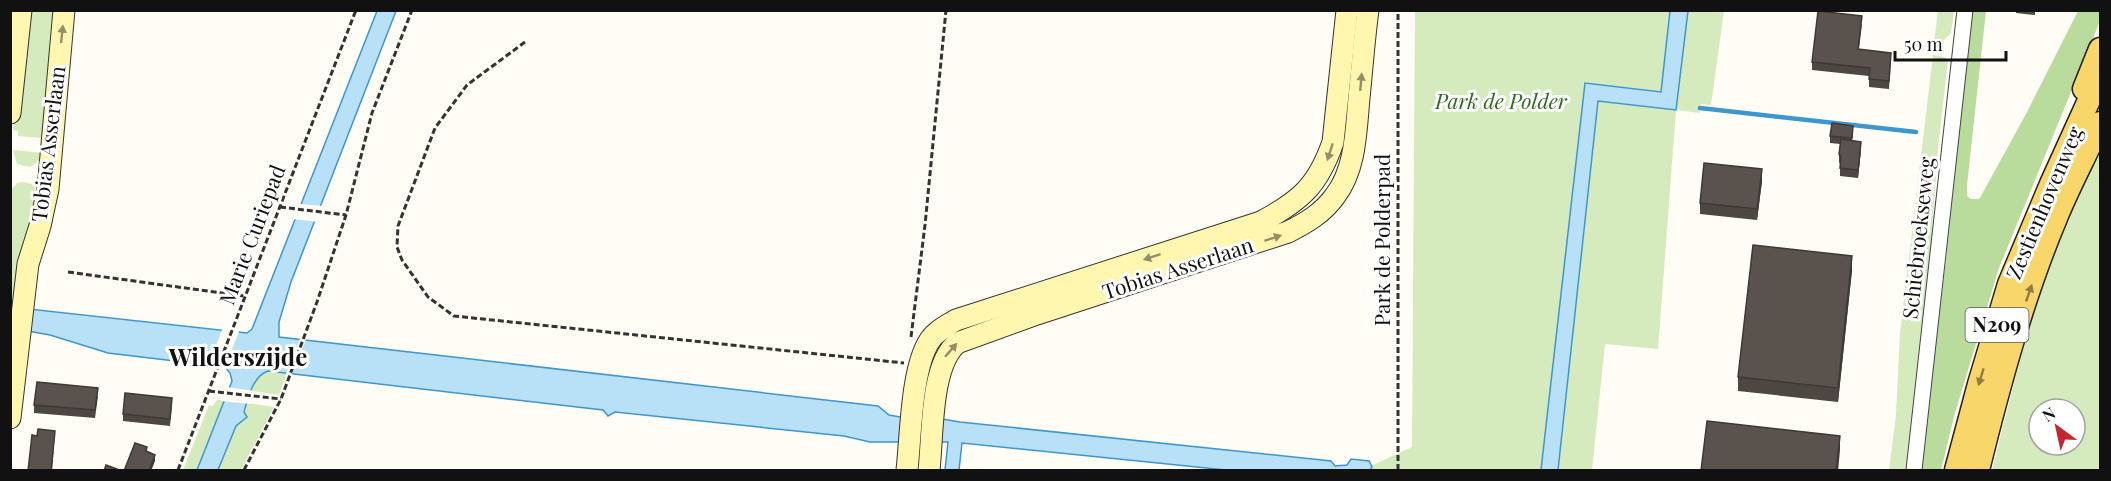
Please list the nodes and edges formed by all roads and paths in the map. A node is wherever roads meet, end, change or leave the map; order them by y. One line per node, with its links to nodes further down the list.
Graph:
1 (21, 10): 13 (street, Tobias Asserlaan)
2 (64, 10): 24 (street, Tobias Asserlaan, one-way to 2)
3 (356, 10): 16 (path, Marie Curiepad)
4 (412, 10): 17 (path)
5 (946, 10): 20 (path)
6 (1347, 10): 25 (street, Tobias Asserlaan, one-way to 25)
7 (1368, 10): 26 (street, Tobias Asserlaan, one-way to 7)
8 (1398, 10): 29 (path, Park de Polderpad)
9 (1965, 10): 30 (street, Schiebroekseweg)
10 (525, 42): 21 (path)
11 (2100, 49): 15 (main road, N209)
12 (2100, 76): 15 (main road, Zestienhovenweg / N209)
13 (10, 113)
14 (2100, 123): 32 (main road, Zestienhovenweg / N209, one-way to 14)
15 (2051, 184): 31 (main road, Zestienhovenweg / N209, one-way to 31)
16 (280, 207): 17 (path); 19 (path, Marie Curiepad)
17 (346, 215): 23 (path)
18 (68, 272): 19 (path)
19 (244, 296): 22 (path, Marie Curiepad)
20 (910, 347)
21 (909, 359)
22 (209, 391): 23 (path); 27 (path, Marie Curiepad)
23 (281, 399): 28 (path)
24 (10, 418)
25 (908, 461)
26 (930, 461)
27 (178, 471)
28 (244, 471)
29 (1398, 471)
30 (1914, 471)
31 (1956, 471)
32 (1978, 471)

